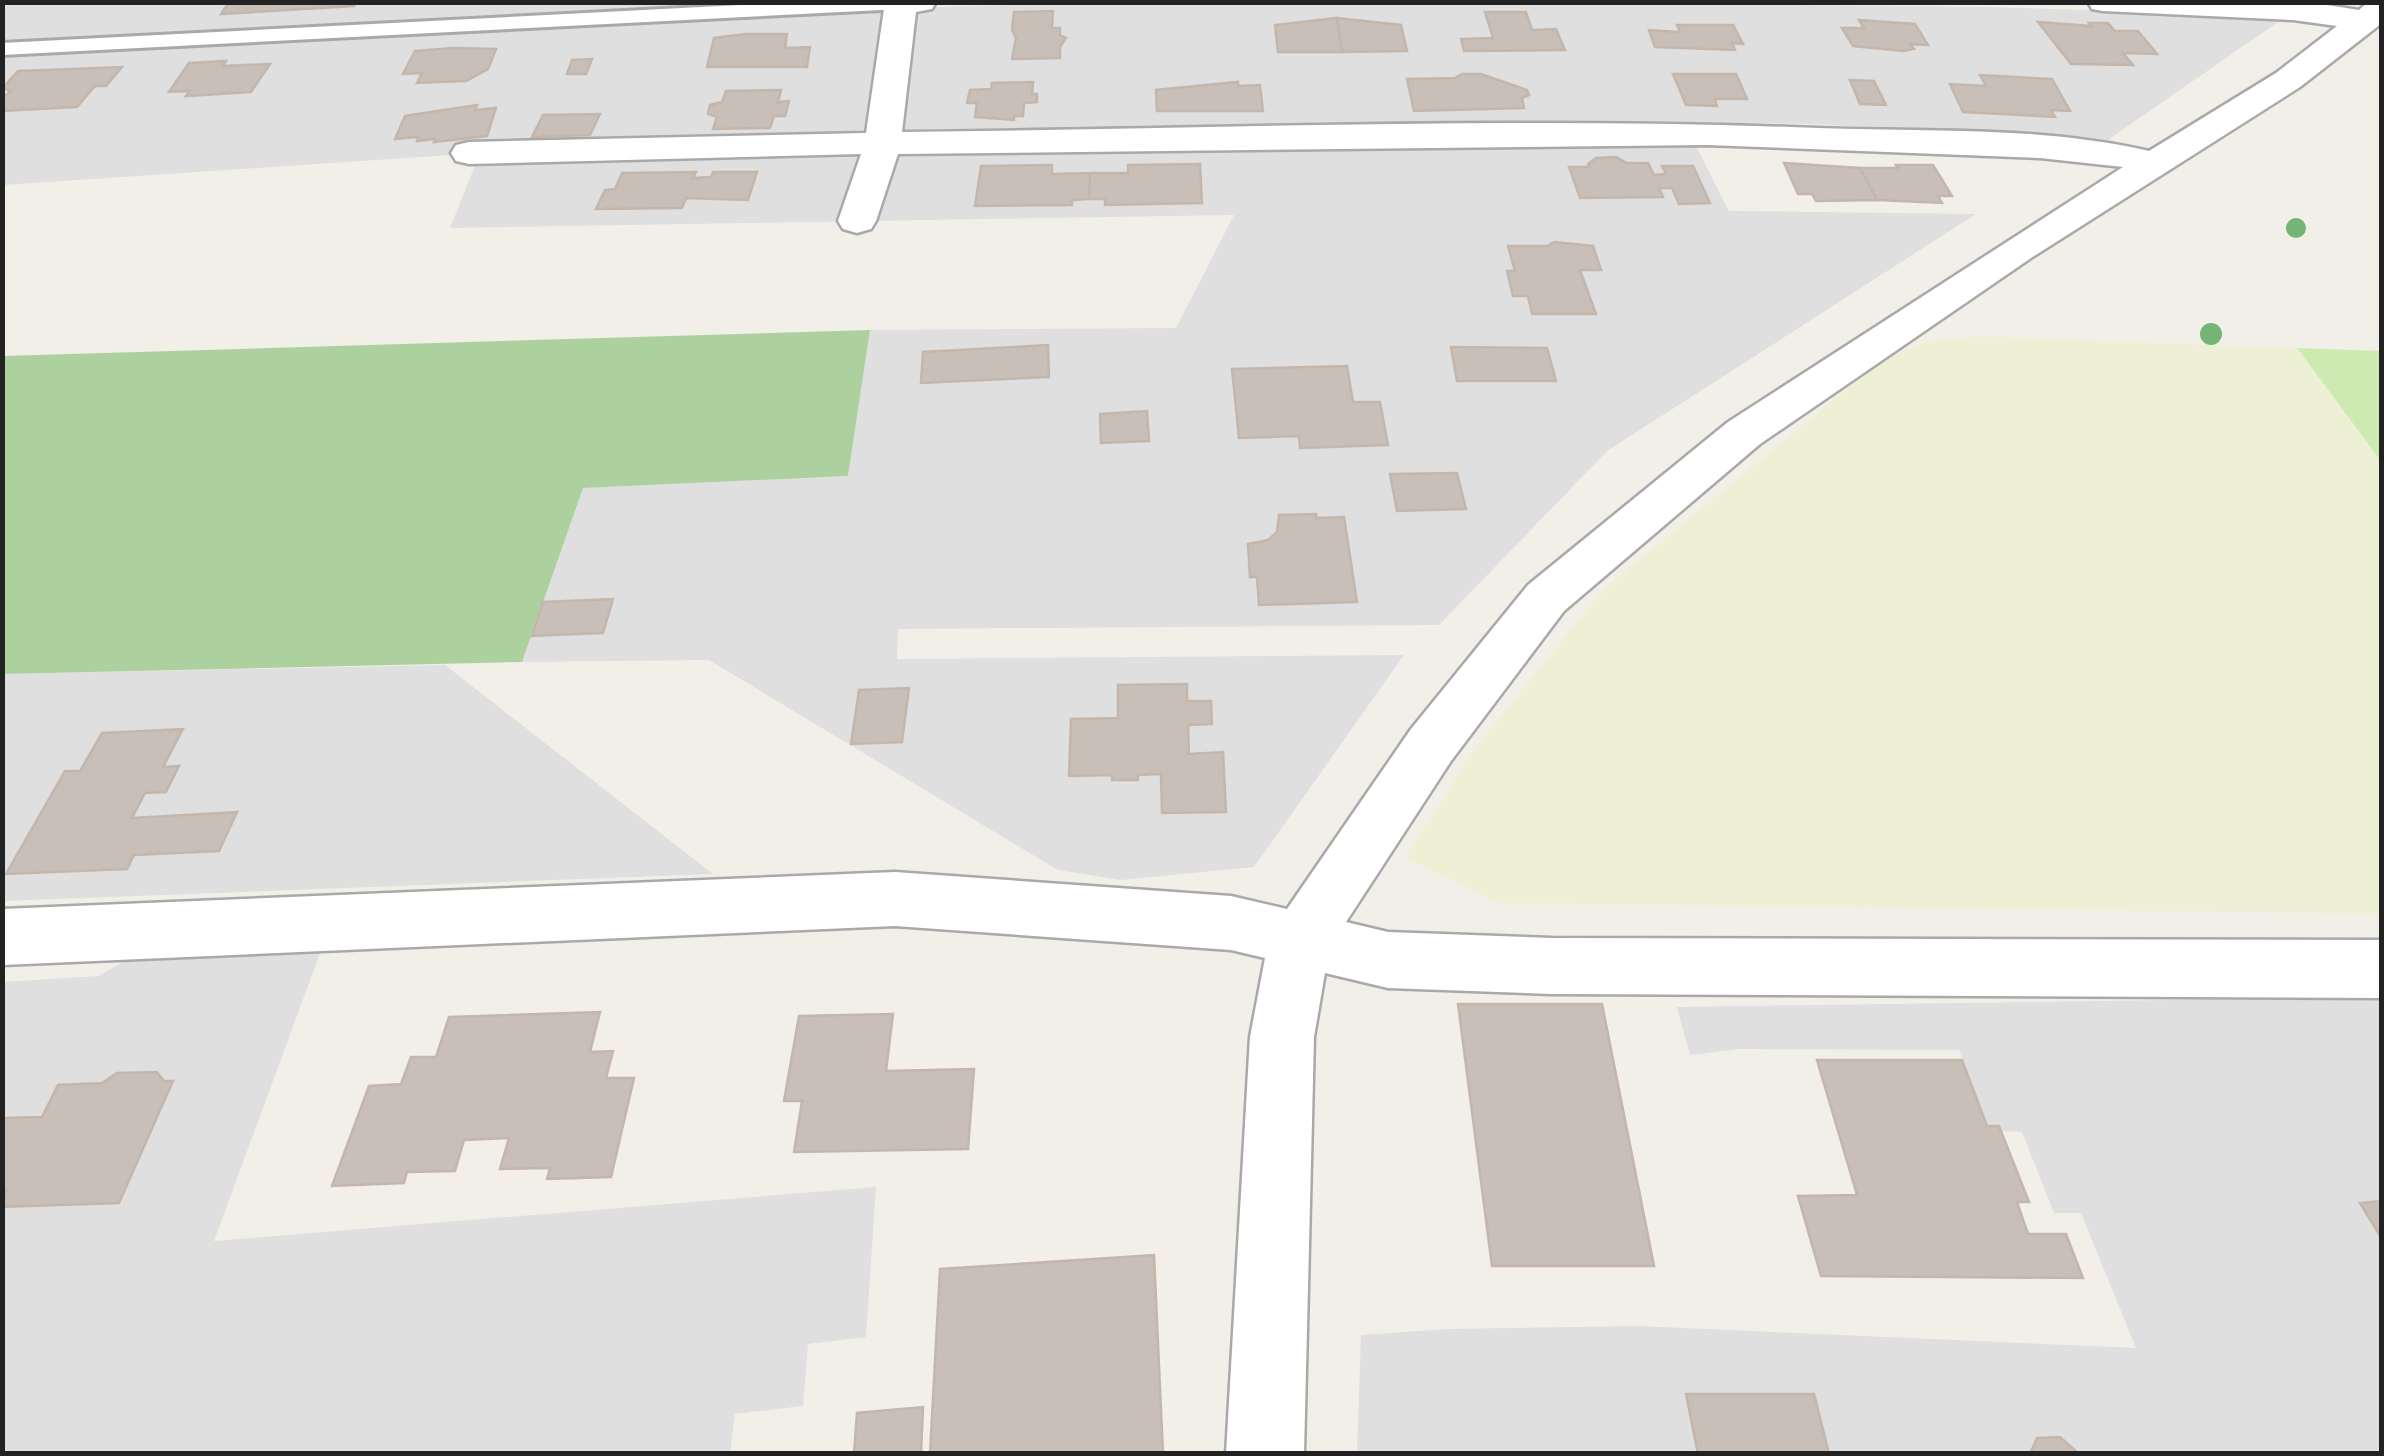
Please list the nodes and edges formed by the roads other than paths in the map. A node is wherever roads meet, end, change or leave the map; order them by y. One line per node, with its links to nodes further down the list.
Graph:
1 (921, 2): 3 (street)
2 (2102, 2): 4 (street)
3 (902, 3): 5 (lane); 6 (street)
4 (2373, 13): 8 (street)
5 (2, 49)
6 (883, 143): 7 (street); 8 (street); 9 (street)
7 (468, 153)
8 (2153, 162): 11 (street)
9 (856, 221)
10 (2, 937): 11 (street)
11 (1299, 942): 12 (street); 13 (street)
12 (2382, 969)
13 (1265, 1454)

